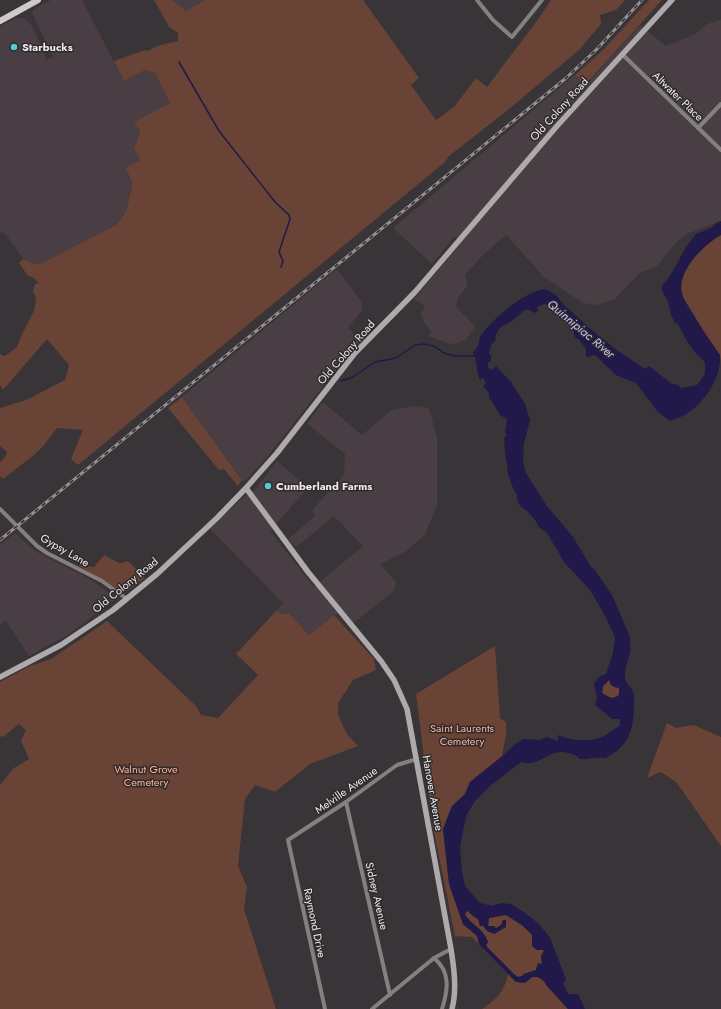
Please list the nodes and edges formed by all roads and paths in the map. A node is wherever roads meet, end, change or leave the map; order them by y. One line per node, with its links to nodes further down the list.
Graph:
1 (38, 0): 5 (main road)
2 (477, 0): 3 (street)
3 (542, 0)
4 (672, 0): 6 (main road, Old Colony Road)
5 (0, 21)
6 (622, 54): 8 (street, Altwater Place); 10 (main road, Old Colony Road)
7 (721, 104): 8 (street)
8 (698, 128): 9 (street, Altwater Place)
9 (721, 150)
10 (246, 488): 12 (main road, Old Colony Road); 14 (main road, Hanover Avenue)
11 (0, 509): 12 (street, Gypsy Lane)
12 (126, 599): 13 (main road, Old Colony Road)
13 (0, 677)
14 (417, 759): 15 (street, Melville Avenue); 17 (main road, Hanover Avenue)
15 (346, 802): 16 (street, Melville Avenue); 19 (street, Sidney Avenue)
16 (288, 840): 20 (street, Raymond Drive)
17 (451, 949): 18 (street); 23 (main road, Hanover Avenue)
18 (434, 958): 19 (street); 22 (street)
19 (390, 995): 21 (street)
20 (325, 1009)
21 (372, 1009)
22 (442, 1009)
23 (452, 1009)

